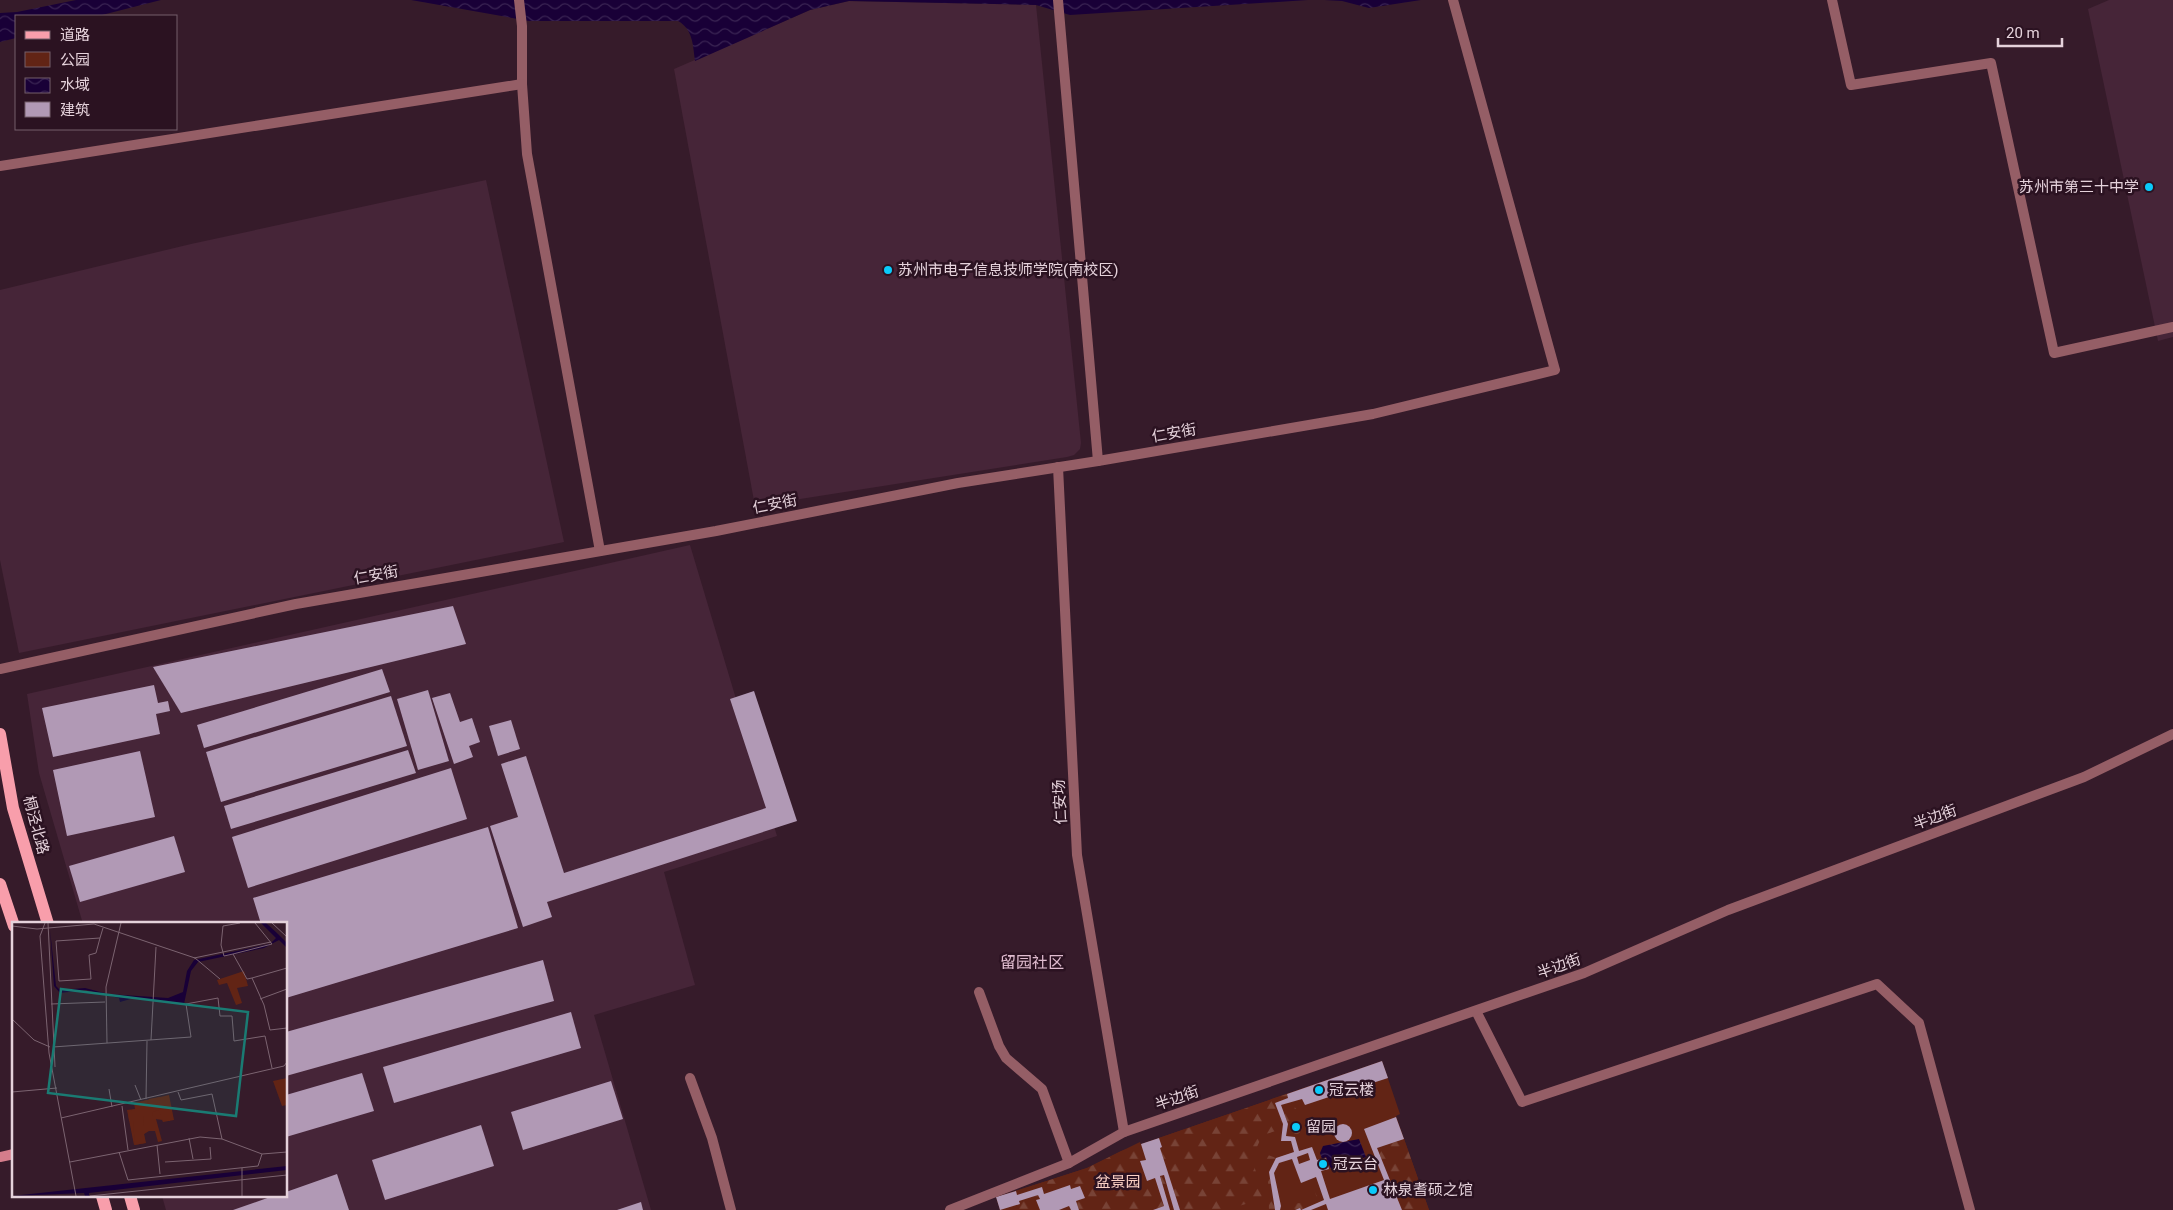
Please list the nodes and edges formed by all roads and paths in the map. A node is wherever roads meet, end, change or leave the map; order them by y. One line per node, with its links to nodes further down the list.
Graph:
1 (519, 0): 5 (street)
2 (1058, 0): 8 (street)
3 (1453, 0): 8 (street, 仁安街)
4 (1832, 0): 7 (street)
5 (522, 84): 6 (street); 10 (street)
6 (0, 166)
7 (2173, 327)
8 (1098, 461): 9 (street, 仁安街)
9 (1058, 467): 10 (street, 仁安街); 20 (street, 仁安场)
10 (600, 551): 11 (street, 仁安街)
11 (0, 669)
12 (0, 734): 16 (main road, 桐泾北路)
13 (2173, 734): 18 (street, 半边街)
14 (0, 884): 15 (main road)
15 (13, 922)
16 (47, 922)
17 (979, 992): 21 (street)
18 (1476, 1011): 20 (street, 半边街); 24 (street)
19 (690, 1078): 22 (street)
20 (1124, 1132): 21 (street, 半边街)
21 (1069, 1163): 23 (street, 半边街)
22 (731, 1210)
23 (950, 1210)
24 (1970, 1210)

